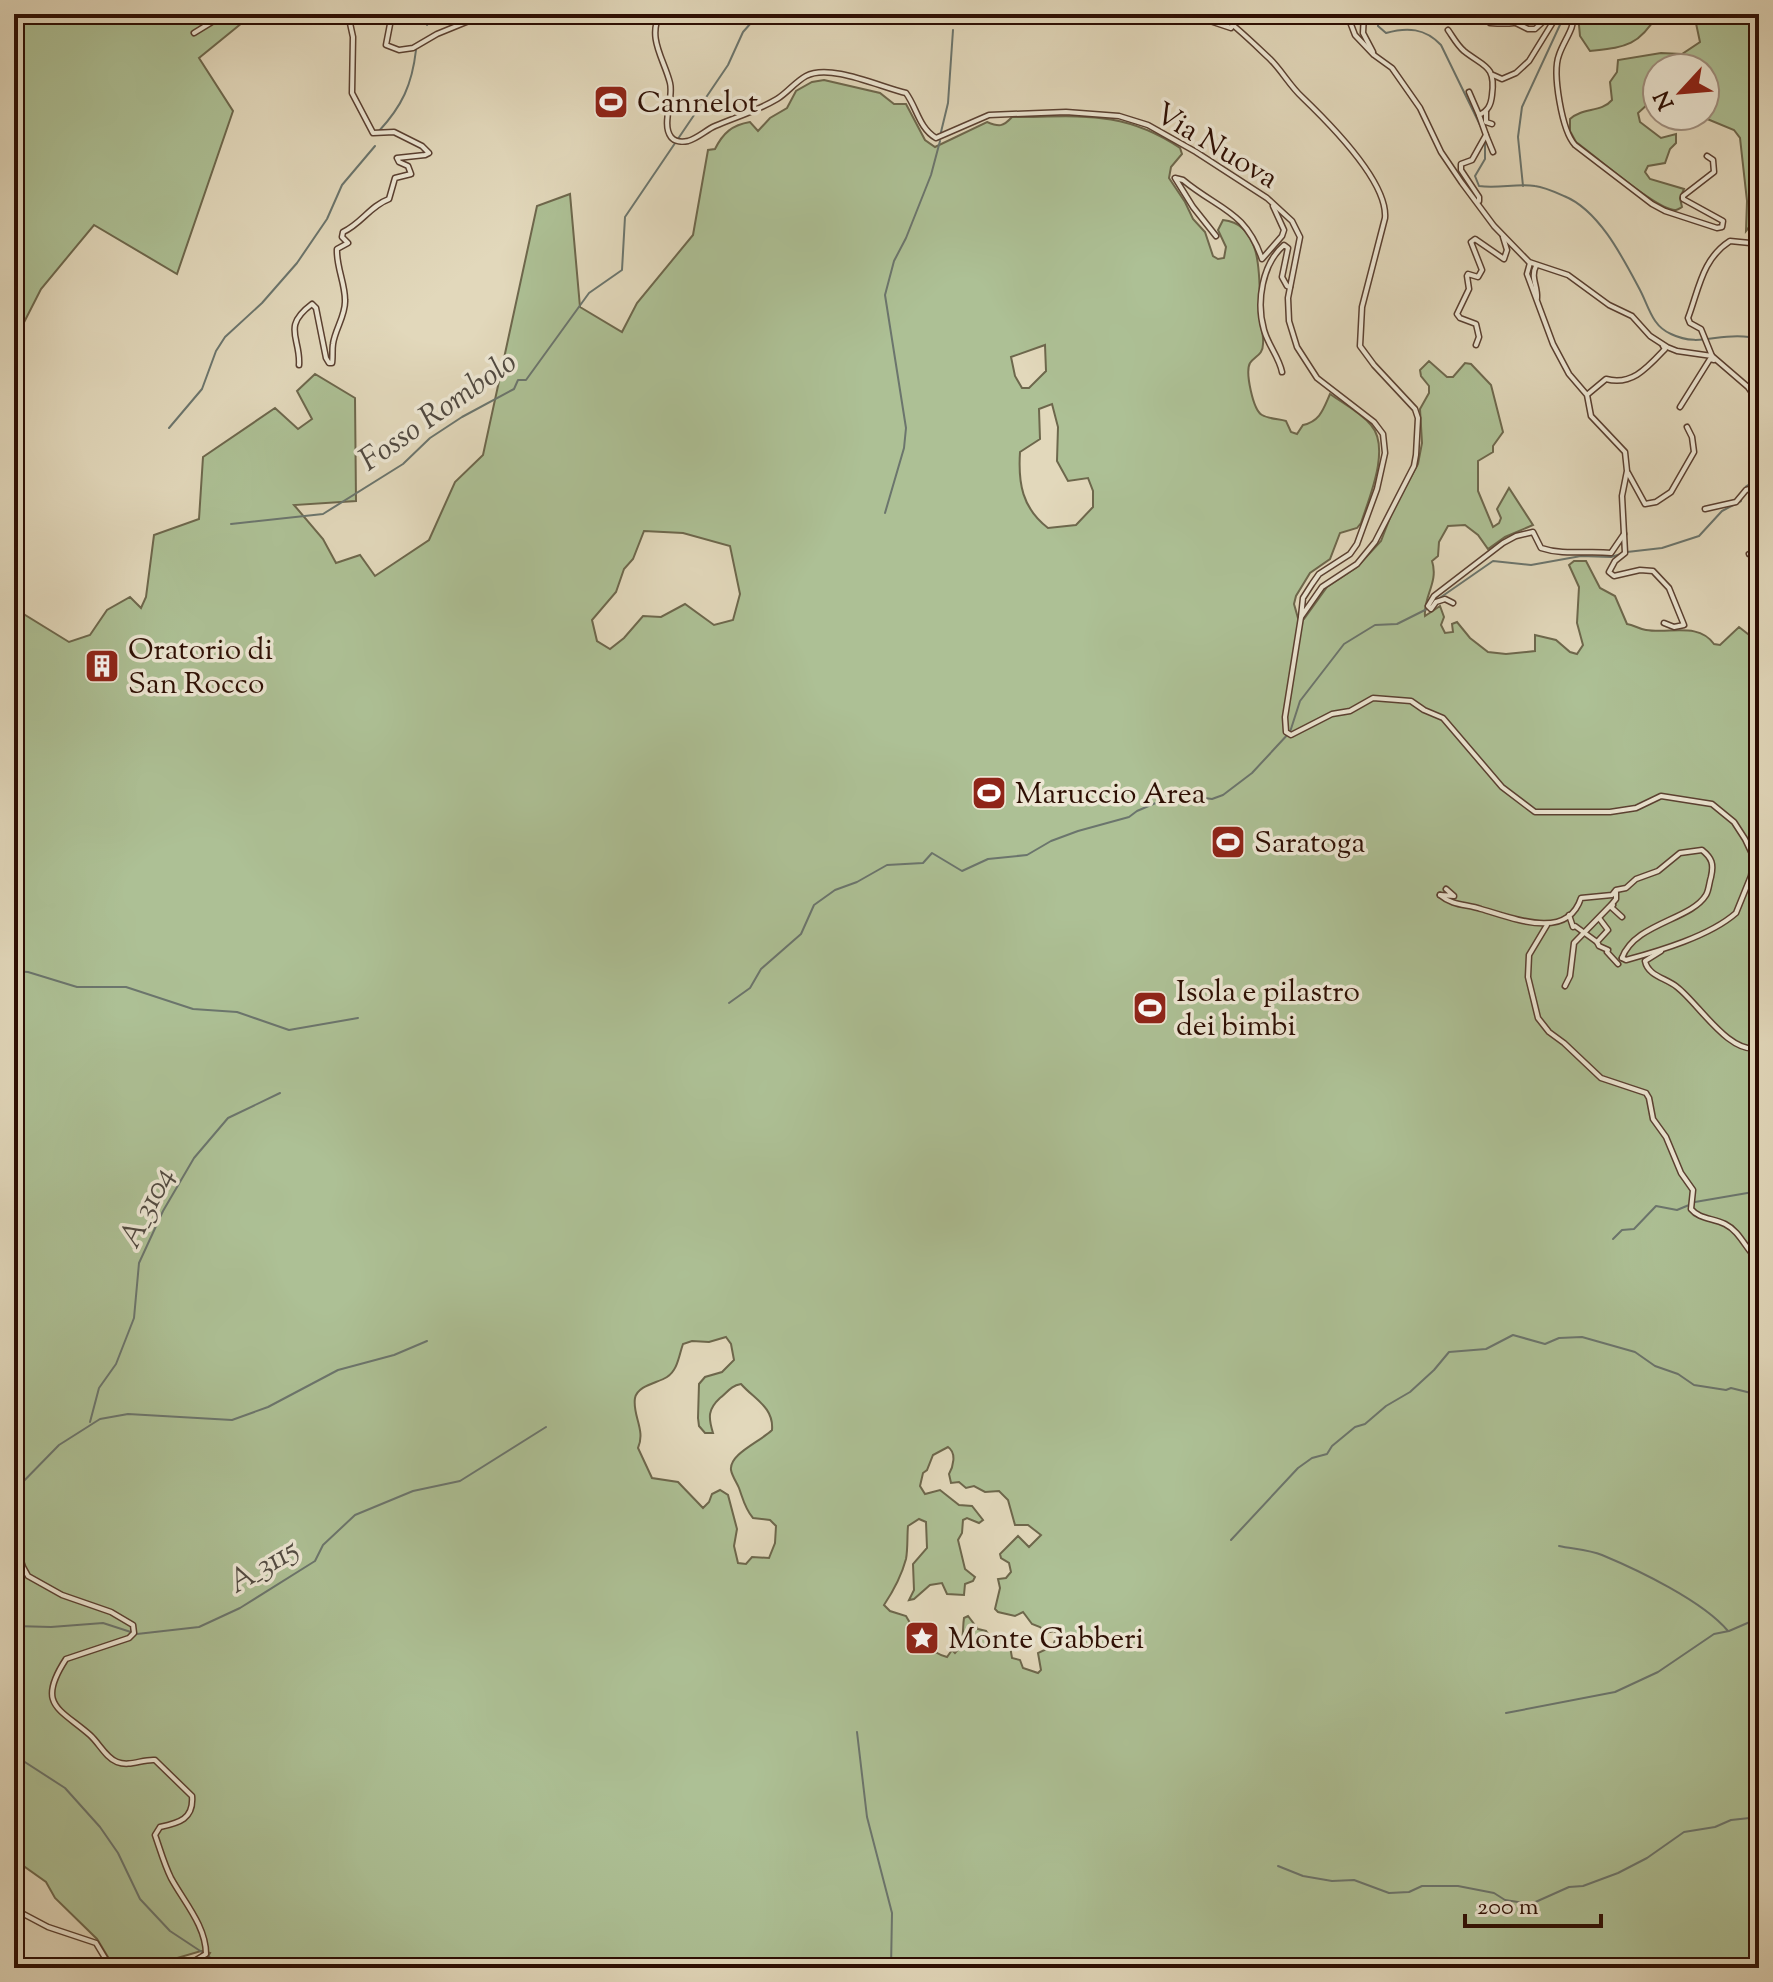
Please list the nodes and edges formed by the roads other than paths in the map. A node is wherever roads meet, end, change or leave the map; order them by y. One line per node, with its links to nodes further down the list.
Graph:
1 (193, 14): 2 (street)
2 (217, 14)
3 (225, 14): 22 (street)
4 (348, 14): 43 (street)
5 (392, 14): 6 (street)
6 (486, 14)
7 (660, 14): 32 (street, Via Nuova)
8 (1175, 14): 20 (street)
9 (1219, 14): 20 (street)
10 (1364, 14): 23 (street)
11 (1483, 14): 19 (street)
12 (1534, 14): 19 (street)
13 (1541, 14): 17 (street)
14 (1558, 14): 18 (street)
15 (1574, 14): 31 (street)
16 (1347, 15): 23 (street)
17 (1547, 18): 18 (street); 19 (street)
18 (1555, 21): 24 (street)
19 (1516, 23)
20 (1233, 25): 56 (street)
21 (1448, 30): 24 (street)
22 (194, 33)
23 (1374, 55): 33 (street)
24 (1493, 75): 26 (street)
25 (1469, 92): 27 (street)
26 (1486, 112): 27 (street); 28 (street)
27 (1479, 115): 29 (street)
28 (1492, 124)
29 (1486, 135): 30 (street); 33 (street)
30 (1493, 152)
31 (1707, 156)
32 (1270, 200): 35 (street); 38 (street, Via Nuova)
33 (1479, 203): 34 (street)
34 (1503, 235): 37 (street); 40 (street)
35 (1216, 236)
36 (1759, 249): 41 (street)
37 (1533, 264): 39 (street); 45 (street)
38 (1290, 287): 44 (street); 56 (street, Via Nuova)
39 (1662, 344): 41 (street); 45 (street)
40 (1476, 345)
41 (1712, 356): 42 (street)
42 (1718, 361): 46 (street); 47 (street)
43 (299, 365)
44 (1282, 372)
45 (1587, 395): 49 (street)
46 (1759, 403)
47 (1680, 407)
48 (1687, 427): 49 (street)
49 (1627, 471): 52 (street)
50 (1759, 486): 51 (street)
51 (1705, 509)
52 (1624, 534): 55 (street); 57 (street)
53 (1759, 551): 54 (street)
54 (1749, 554)
55 (1453, 603)
56 (1301, 617): 67 (street, Via Nuova)
57 (1664, 623)
58 (1446, 889): 64 (street)
59 (1616, 890): 60 (street); 61 (street); 67 (street)
60 (1614, 901): 62 (street); 63 (street)
61 (1569, 914): 64 (street); 65 (street)
62 (1622, 917)
63 (1599, 918): 65 (street); 66 (street)
64 (1547, 925): 71 (street)
65 (1583, 934): 66 (street); 69 (street)
66 (1597, 942): 68 (street)
67 (1668, 946): 70 (street)
68 (1618, 964)
69 (1565, 986)
70 (1759, 1048)
71 (1759, 1261)
72 (14, 1539): 77 (street)
73 (14, 1909): 74 (street)
74 (111, 1968)
75 (137, 1968): 76 (street)
76 (148, 1968)
77 (183, 1968)

